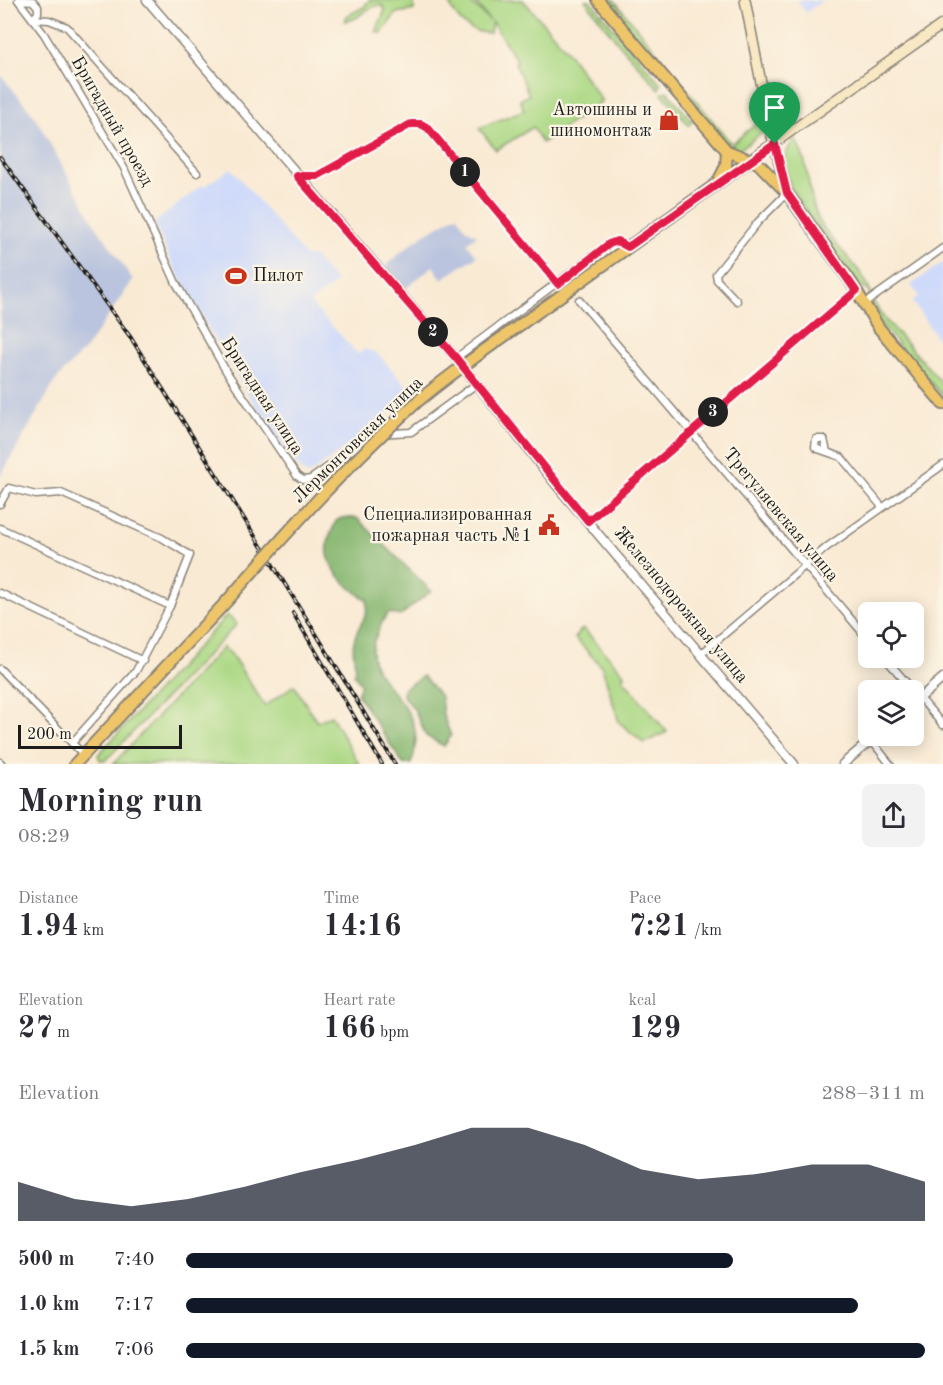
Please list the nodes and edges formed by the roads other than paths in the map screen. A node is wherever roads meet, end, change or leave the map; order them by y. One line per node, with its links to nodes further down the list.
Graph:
1 (19, 0): 5 (street); 5 (street)
2 (147, 0): 11 (street, Железнодорожная улица)
3 (598, 0): 8 (main road)
4 (745, 0): 7 (main road)
5 (33, 19): 10 (street); 16 (street, Бригадный проезд)
6 (943, 24): 7 (main road, Лермонтовская улица)
7 (775, 144): 9 (main road, Лермонтовская улица); 15 (main road)
8 (727, 151): 9 (main road); 13 (main road)
9 (750, 160): 13 (main road, Лермонтовская улица); 15 (main road)
10 (196, 173)
11 (297, 176): 12 (street); 14 (street, Железнодорожная улица)
12 (317, 176): 14 (street); 19 (street)
13 (716, 184): 17 (main road, Лермонтовская улица)
14 (313, 193): 24 (street, Железнодорожная улица)
15 (787, 193): 20 (main road); 22 (street)
16 (159, 240): 25 (street, Бригадная улица)
17 (628, 247): 19 (street); 50 (main road, Лермонтовская улица, bridge)
18 (943, 248): 23 (street)
19 (558, 284): 24 (street)
20 (856, 291): 23 (main road); 27 (street)
21 (579, 300): 27 (street, Трегуляевская улица)
22 (737, 301)
23 (864, 304): 26 (main road)
24 (456, 358): 25 (street, Железнодорожная улица)
25 (475, 386): 32 (street, Железнодорожная улица)
26 (943, 404)
27 (691, 431): 32 (street); 34 (street, Трегуляевская улица)
28 (827, 452): 31 (street)
29 (943, 465): 31 (street)
30 (0, 504): 36 (street)
31 (882, 507): 34 (street)
32 (588, 521): 38 (street, Железнодорожная улица)
33 (0, 528): 36 (street)
34 (805, 567): 37 (street, Трегуляевская улица); 38 (street)
35 (0, 593): 39 (street)
36 (170, 606): 39 (street)
37 (858, 628)
38 (701, 654): 52 (street, Железнодорожная улица)
39 (142, 661): 47 (street)
40 (893, 668): 43 (street)
41 (0, 669): 47 (street)
42 (943, 678): 44 (street)
43 (903, 680)
44 (924, 690)
45 (924, 705): 46 (street)
46 (943, 725)
47 (72, 743): 50 (street)
48 (864, 746): 53 (street)
49 (879, 746): 54 (street)
50 (84, 755): 51 (main road, Лермонтовская улица)
51 (75, 764)
52 (794, 764)
53 (843, 764)
54 (890, 764)

